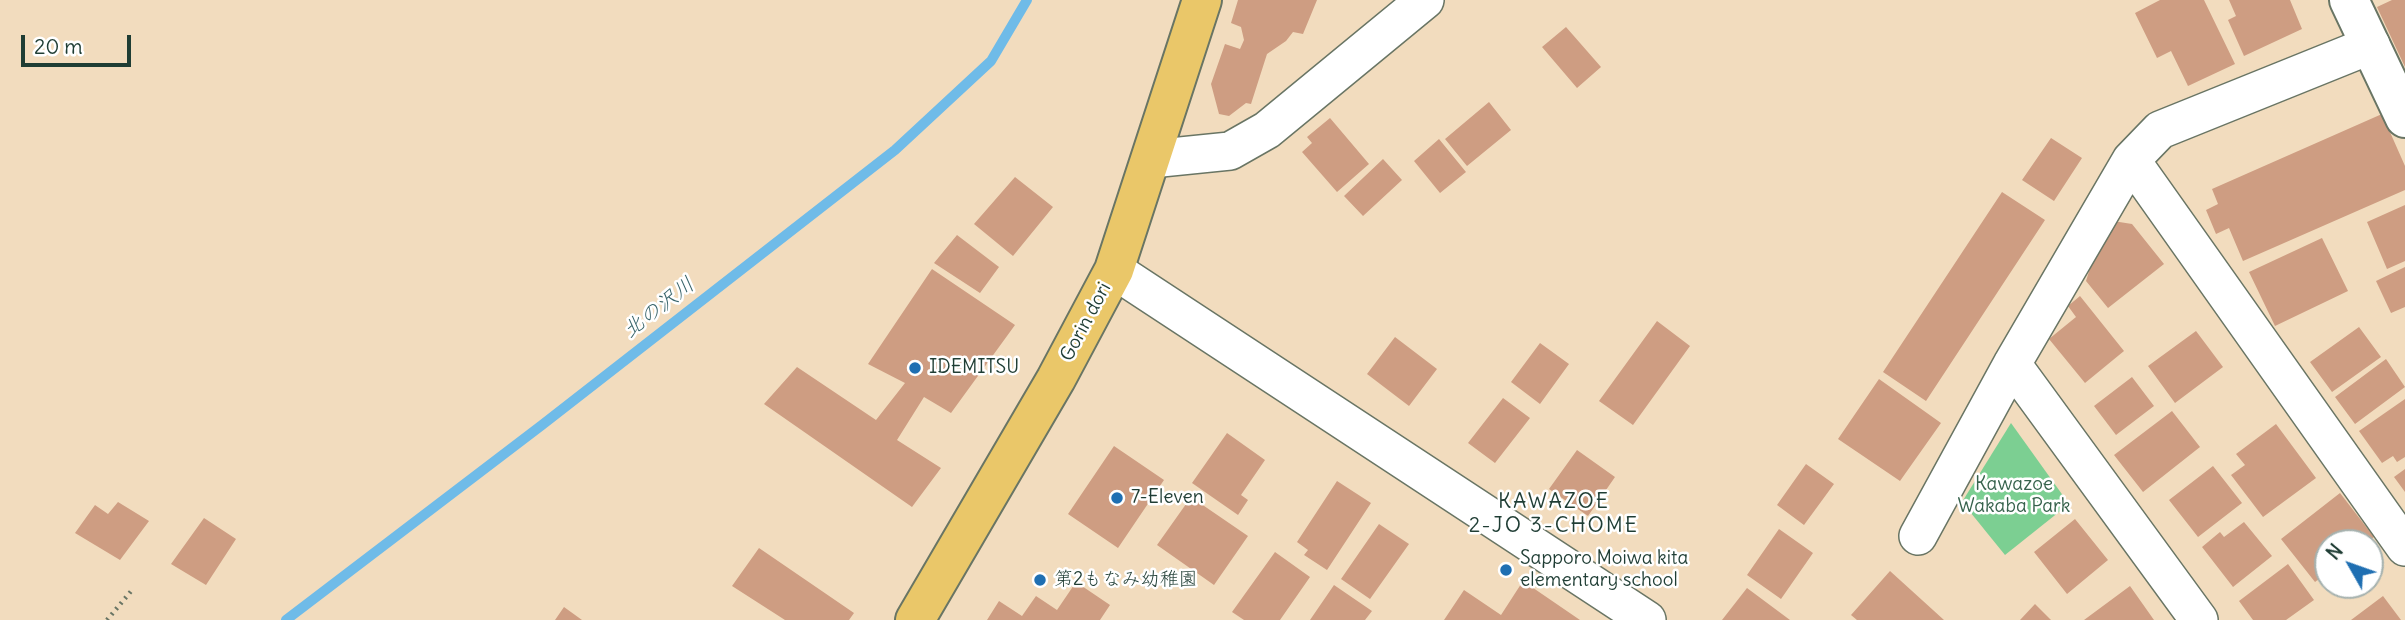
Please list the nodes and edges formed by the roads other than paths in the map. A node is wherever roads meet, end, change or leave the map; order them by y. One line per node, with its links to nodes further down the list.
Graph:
1 (1202, 0): 6 (main road, Gorin dori)
2 (1425, 0): 6 (street)
3 (2349, 0): 4 (street)
4 (2371, 45): 5 (street); 7 (street)
5 (2405, 118)
6 (1151, 159): 8 (main road, Gorin dori)
7 (2131, 160): 9 (street); 11 (street)
8 (1114, 270): 12 (main road, Gorin dori); 13 (street)
9 (2012, 364): 10 (street); 14 (street)
10 (1918, 536)
11 (2405, 547)
12 (915, 620)
13 (1647, 620)
14 (2200, 620)

